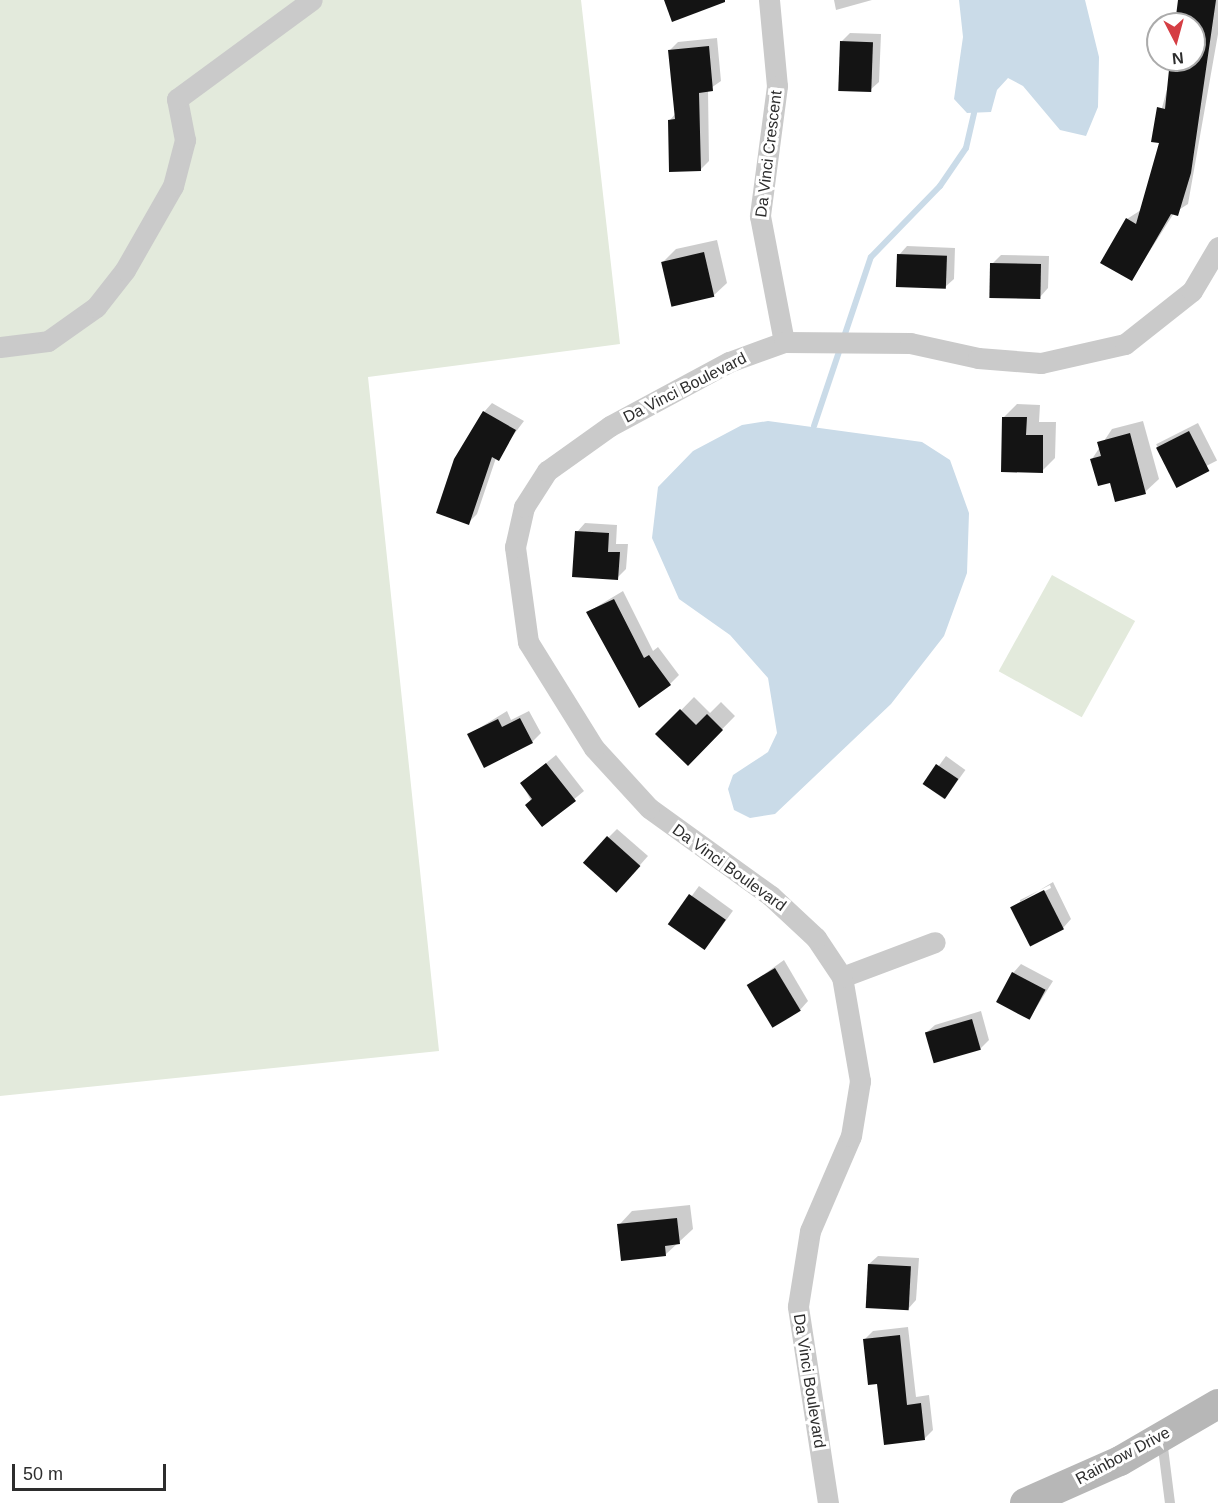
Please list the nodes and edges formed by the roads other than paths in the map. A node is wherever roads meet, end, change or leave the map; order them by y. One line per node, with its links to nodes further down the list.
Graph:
1 (312, 0): 5 (street)
2 (769, 0): 4 (street, Da Vinci Crescent)
3 (1218, 247): 4 (street, Da Vinci Boulevard)
4 (784, 342): 7 (street, Da Vinci Boulevard)
5 (0, 347)
6 (935, 942): 7 (street)
7 (842, 977): 10 (street, Da Vinci Boulevard)
8 (1218, 1404): 9 (street, Rainbow Drive)
9 (1162, 1437): 11 (street, Rainbow Drive); 12 (lane)
10 (828, 1503)
11 (1025, 1503)
12 (1170, 1503)

